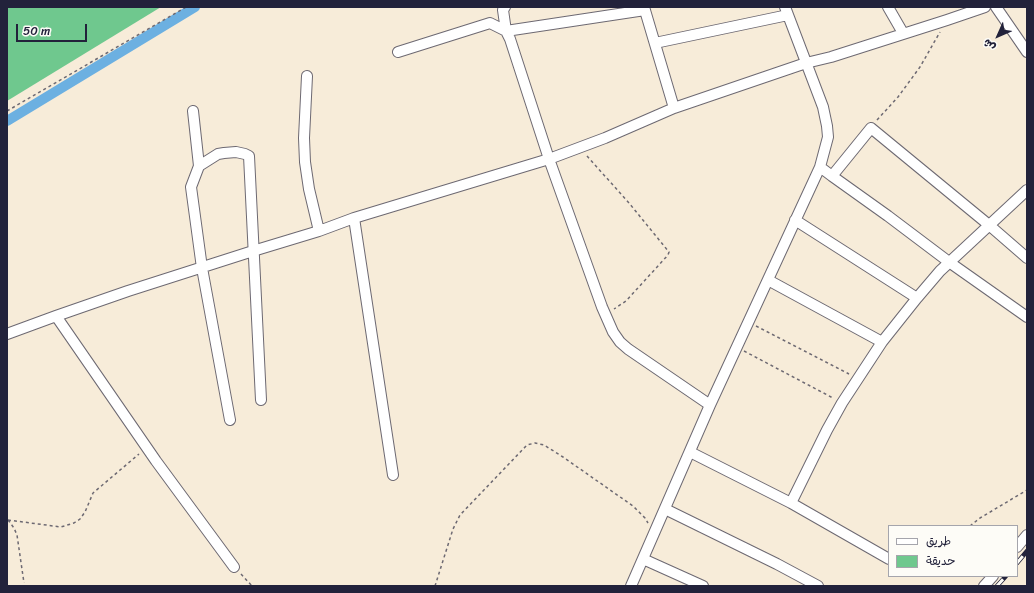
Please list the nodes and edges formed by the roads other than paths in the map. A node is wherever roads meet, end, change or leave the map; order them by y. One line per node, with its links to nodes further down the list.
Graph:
1 (505, 7): 7 (street)
2 (888, 7): 8 (street)
3 (985, 7): 8 (street)
4 (996, 7): 11 (street)
5 (644, 9): 7 (street); 9 (street)
6 (786, 11): 9 (street); 12 (street)
7 (506, 31): 10 (street); 16 (street)
8 (903, 33): 12 (street)
9 (655, 43): 14 (street)
10 (398, 52)
11 (1027, 52)
12 (806, 62): 14 (street); 18 (street)
13 (307, 76): 24 (street)
14 (674, 108): 16 (street)
15 (193, 111): 17 (street)
16 (549, 159): 21 (street); 36 (street)
17 (199, 166): 25 (street); 28 (street)
18 (820, 166): 19 (street); 22 (street)
19 (832, 176): 23 (street); 27 (street)
20 (1027, 190): 23 (street)
21 (354, 218): 24 (street); 39 (street)
22 (796, 220): 29 (street); 30 (street)
23 (989, 225): 26 (street); 27 (street)
24 (319, 231): 25 (street)
25 (253, 251): 28 (street); 35 (street)
26 (1027, 258)
27 (949, 262): 30 (street); 32 (street)
28 (202, 268): 31 (street); 37 (street)
29 (768, 280): 34 (street); 36 (street)
30 (917, 298): 34 (street)
31 (56, 316): 33 (street); 46 (street)
32 (1027, 317)
33 (7, 334)
34 (882, 342): 40 (street)
35 (261, 400)
36 (710, 404): 38 (street)
37 (230, 420)
38 (690, 452): 40 (street); 41 (street)
39 (393, 475)
40 (791, 503): 44 (street)
41 (665, 509): 45 (street); 50 (street)
42 (1027, 535): 43 (street)
43 (1018, 546)
44 (888, 558)
45 (643, 559): 48 (street); 49 (street)
46 (234, 567)
47 (991, 577): 51 (street)
48 (631, 586)
49 (703, 586)
50 (818, 586)
51 (984, 586)

